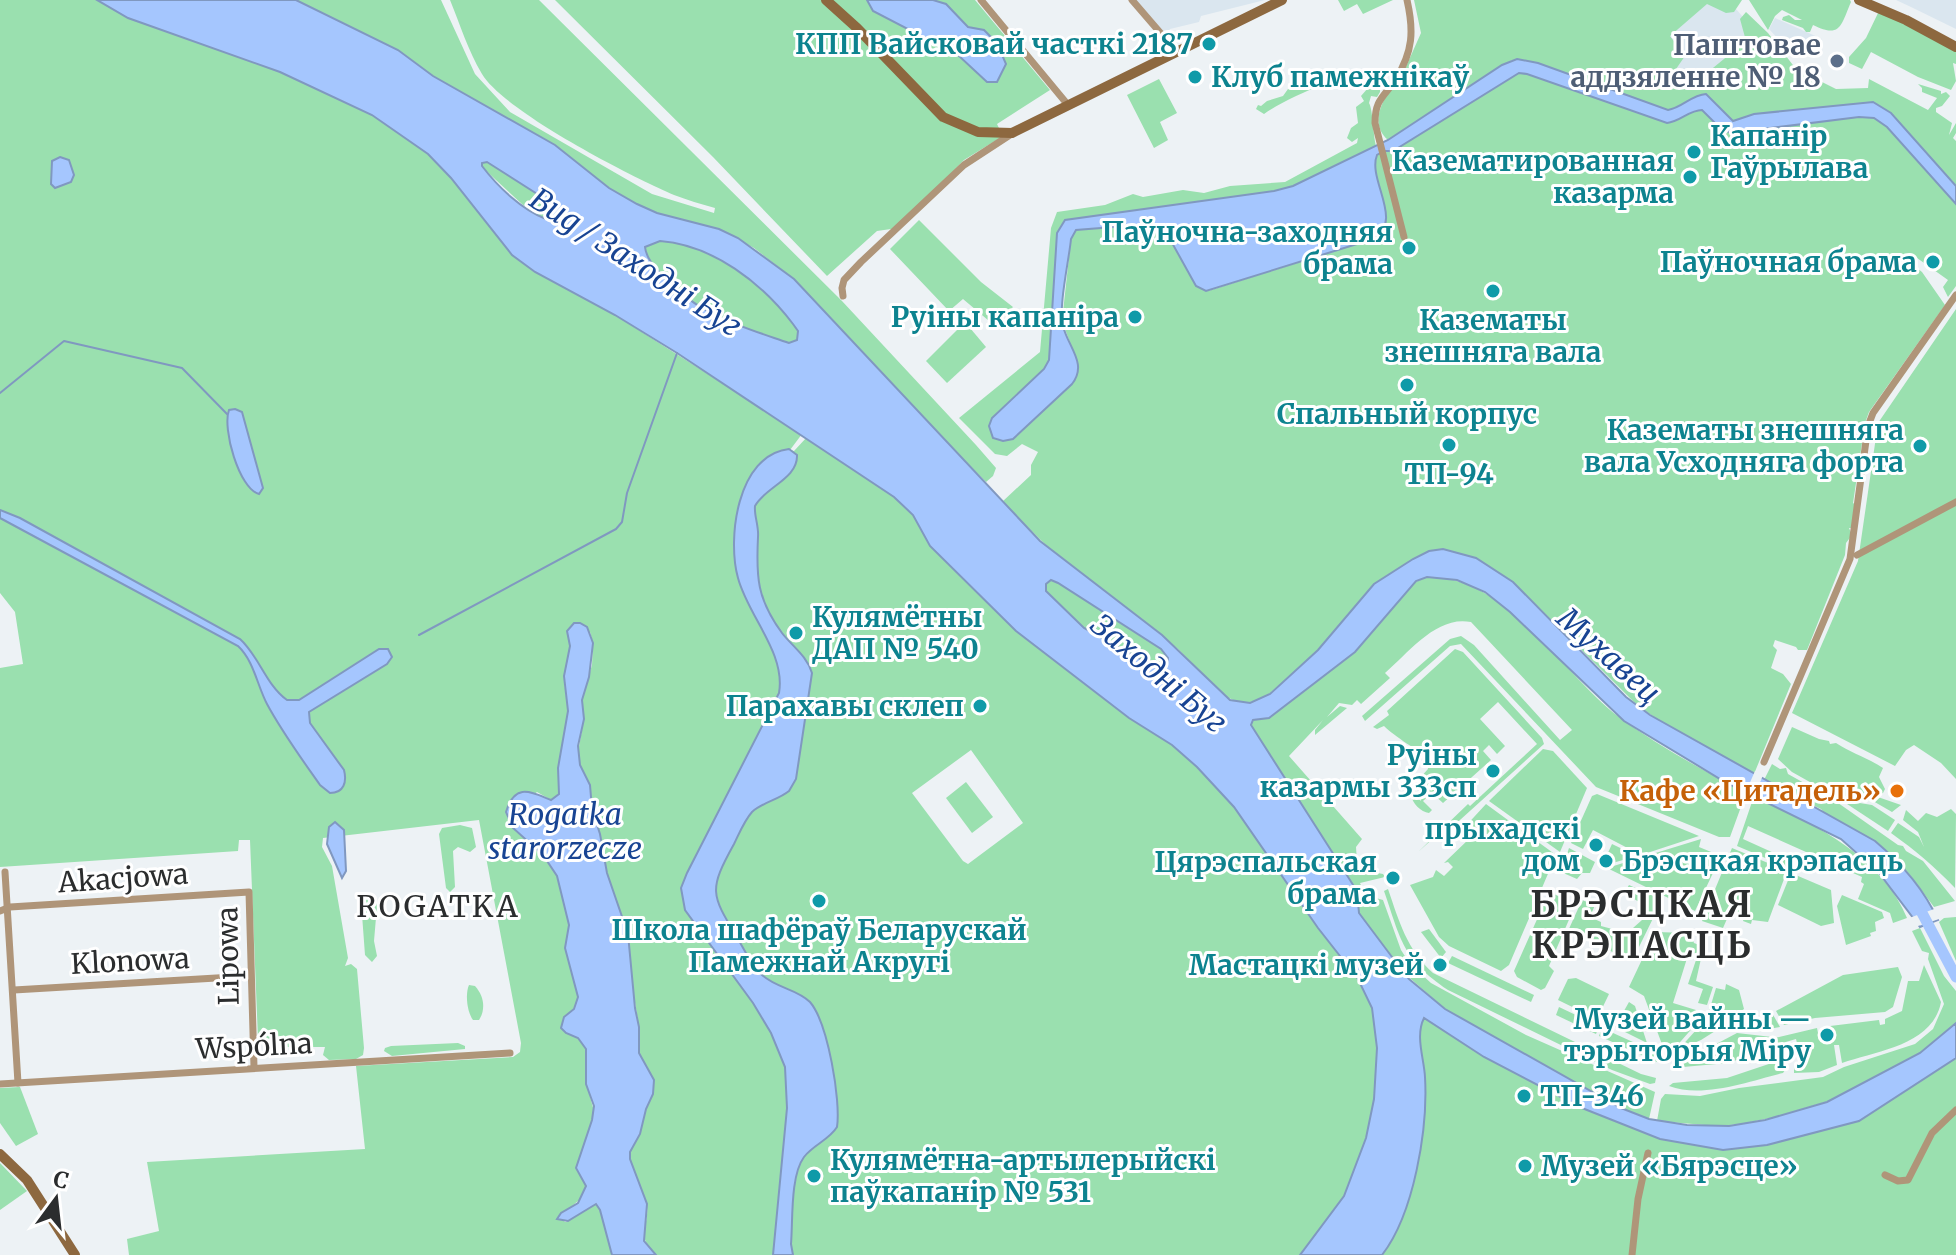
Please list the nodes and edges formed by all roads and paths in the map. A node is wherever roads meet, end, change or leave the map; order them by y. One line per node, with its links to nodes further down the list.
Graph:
1 (826, 0): 10 (main road)
2 (981, 0): 9 (street)
3 (1132, 0): 8 (street)
4 (1282, 0): 8 (main road)
5 (1407, 0): 11 (street)
6 (1859, 0): 7 (main road)
7 (1956, 47)
8 (1176, 51): 9 (main road)
9 (1068, 105): 10 (main road)
10 (1017, 130): 13 (street)
11 (1404, 237)
12 (1956, 295): 16 (street)
13 (843, 296)
14 (1956, 502): 15 (street)
15 (1857, 555)
16 (1764, 762)
17 (5, 872): 19 (street)
18 (249, 892): 19 (street, Akacjowa); 21 (street, Lipowa)
19 (10, 907): 20 (street, Akacjowa); 22 (street)
20 (0, 911)
21 (250, 976): 22 (street, Klonowa); 24 (street, Lipowa)
22 (14, 990): 25 (street)
23 (510, 1053): 24 (street, Wspólna)
24 (254, 1067): 25 (street, Wspólna)
25 (18, 1083): 26 (street, Wspólna)
26 (0, 1084)
27 (1956, 1110): 30 (street)
28 (1648, 1153): 32 (street)
29 (0, 1154): 31 (main road)
30 (1885, 1175)
31 (75, 1255)
32 (1632, 1255)

